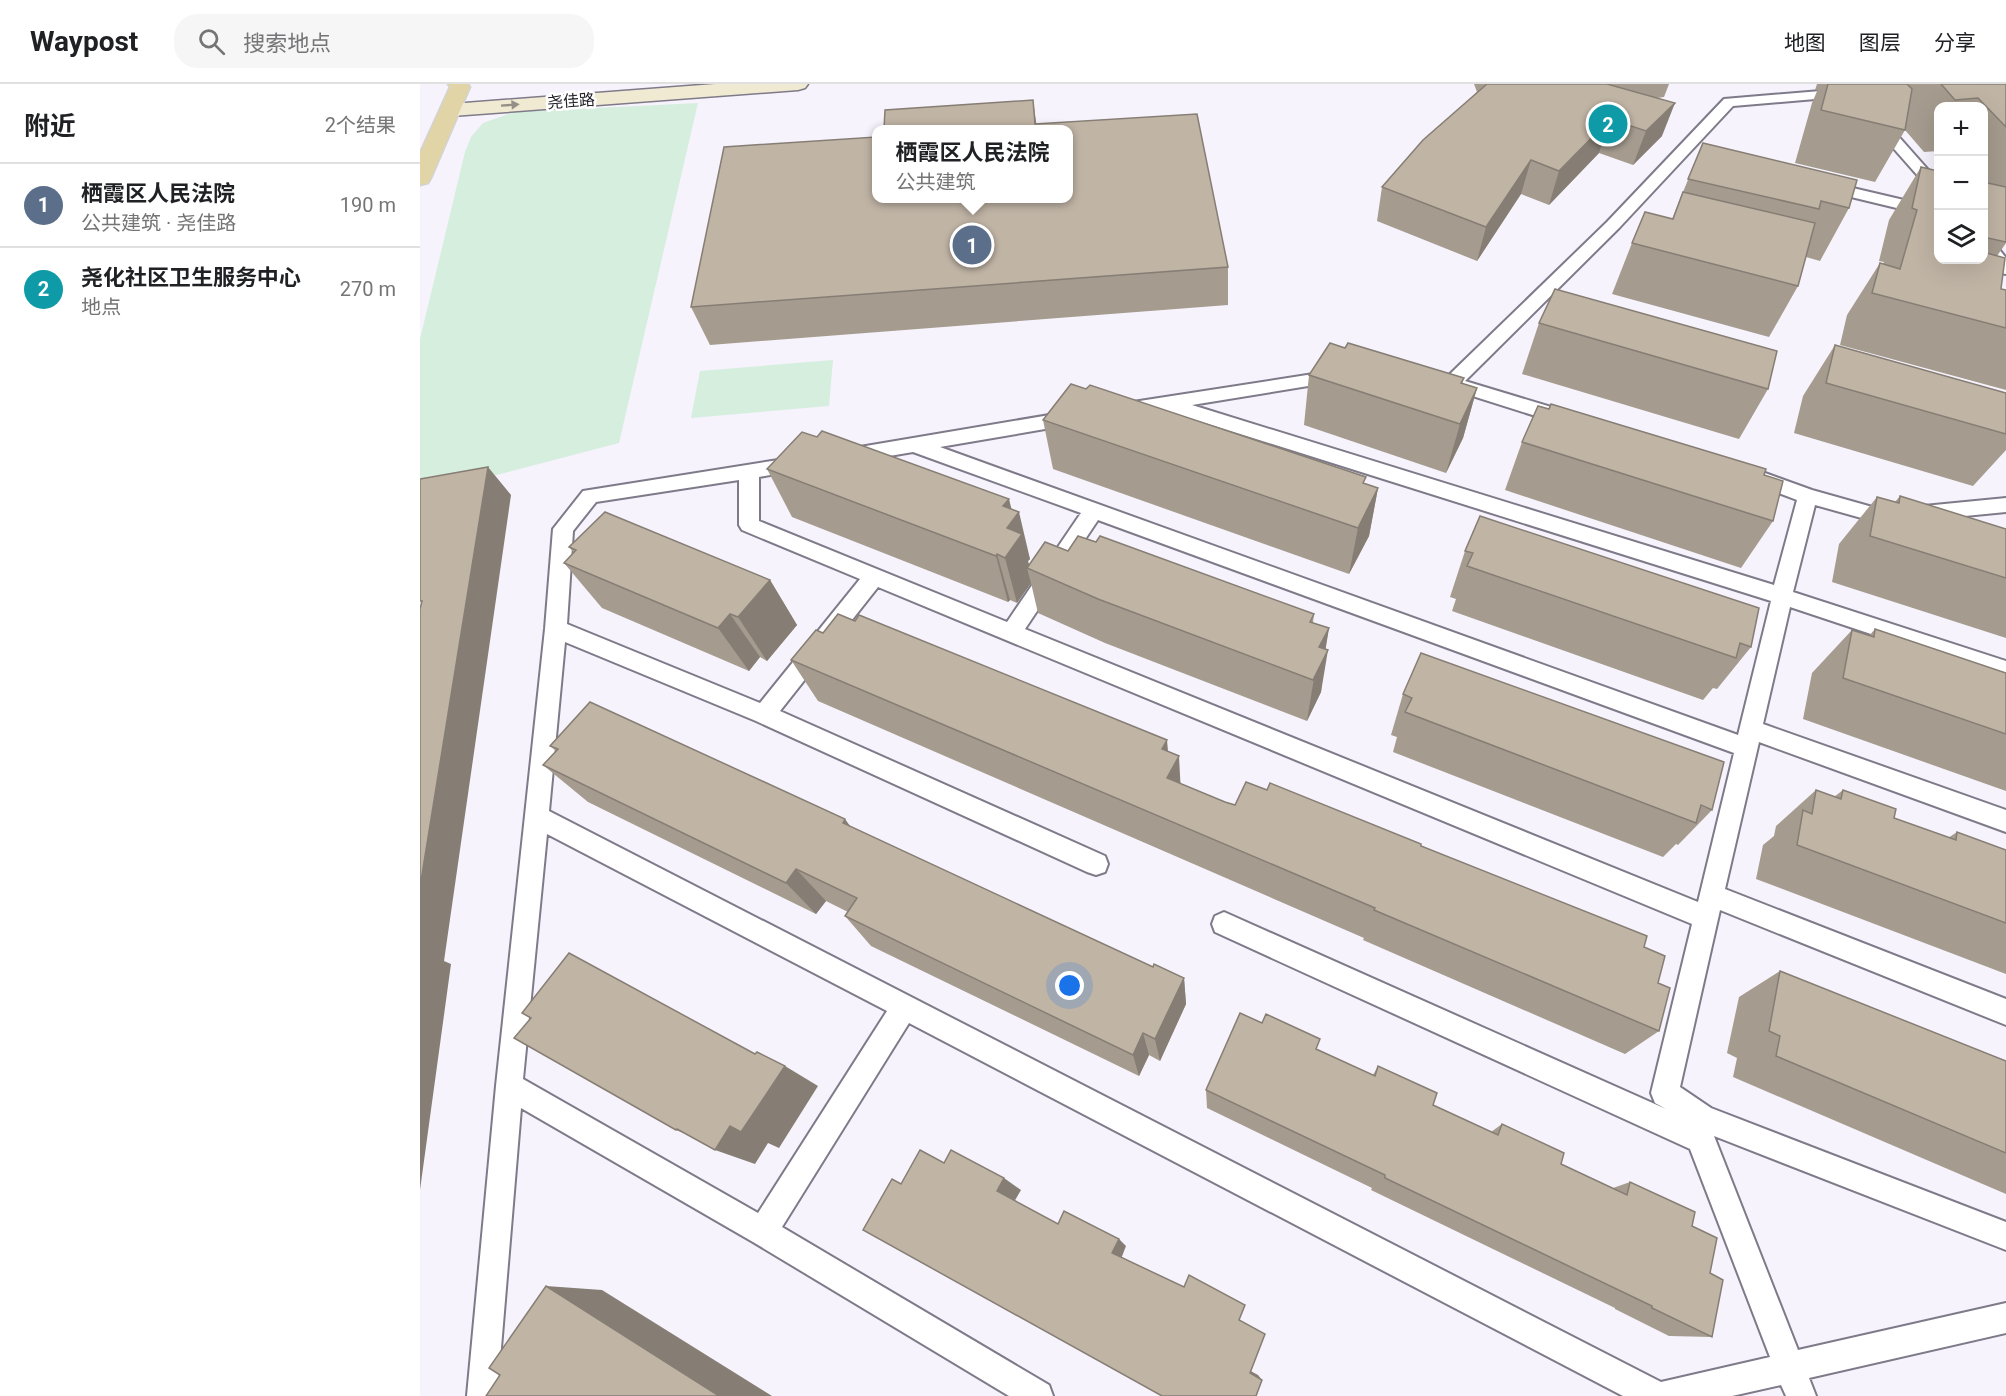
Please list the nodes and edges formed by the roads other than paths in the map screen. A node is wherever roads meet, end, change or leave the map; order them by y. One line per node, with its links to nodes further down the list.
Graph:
1 (798, 84): 5 (main road, 尧佳路, one-way to 1)
2 (459, 85): 3 (main road); 5 (main road)
3 (483, 85)
4 (1855, 96): 7 (lane); 8 (lane)
5 (452, 110): 10 (main road)
6 (1934, 165): 8 (lane)
7 (1669, 166): 9 (lane); 14 (lane)
8 (1918, 167): 12 (lane)
9 (1691, 171)
10 (420, 178)
11 (1819, 185): 13 (lane)
12 (1934, 185)
13 (1934, 212)
14 (1613, 225): 15 (lane); 18 (lane)
15 (1636, 231)
16 (1993, 247): 17 (lane)
17 (2006, 268)
18 (1544, 293): 19 (lane); 22 (lane)
19 (1568, 300)
20 (1358, 374): 23 (lane)
21 (1422, 379): 22 (lane)
22 (1452, 383): 24 (lane)
23 (1162, 402): 25 (lane); 32 (lane)
24 (1585, 424)
25 (918, 446): 27 (lane); 30 (lane)
26 (1730, 469): 28 (lane)
27 (749, 471): 31 (lane); 33 (lane)
28 (1808, 496): 29 (lane); 32 (lane)
29 (2006, 505)
30 (1094, 510): 34 (lane); 37 (lane)
31 (875, 576): 34 (lane); 36 (lane)
32 (1782, 596): 35 (lane); 37 (lane)
33 (556, 629): 36 (lane); 38 (lane)
34 (1011, 632): 41 (lane)
35 (2006, 670)
36 (764, 714): 40 (lane)
37 (1750, 740): 39 (lane); 41 (lane)
38 (537, 817): 43 (lane); 45 (lane)
39 (2006, 821)
40 (1096, 864)
41 (1710, 907): 44 (lane); 46 (lane)
42 (1224, 924): 46 (lane)
43 (904, 1008): 47 (lane); 53 (lane)
44 (2006, 1012)
45 (508, 1086): 47 (lane); 51 (lane)
46 (1701, 1129): 48 (lane); 50 (lane)
47 (763, 1232): 52 (lane)
48 (2006, 1236)
49 (2006, 1318): 50 (lane)
50 (1790, 1367): 54 (lane); 55 (lane)
51 (482, 1396)
52 (1038, 1396)
53 (1655, 1396)
54 (1665, 1396)
55 (1801, 1396)

